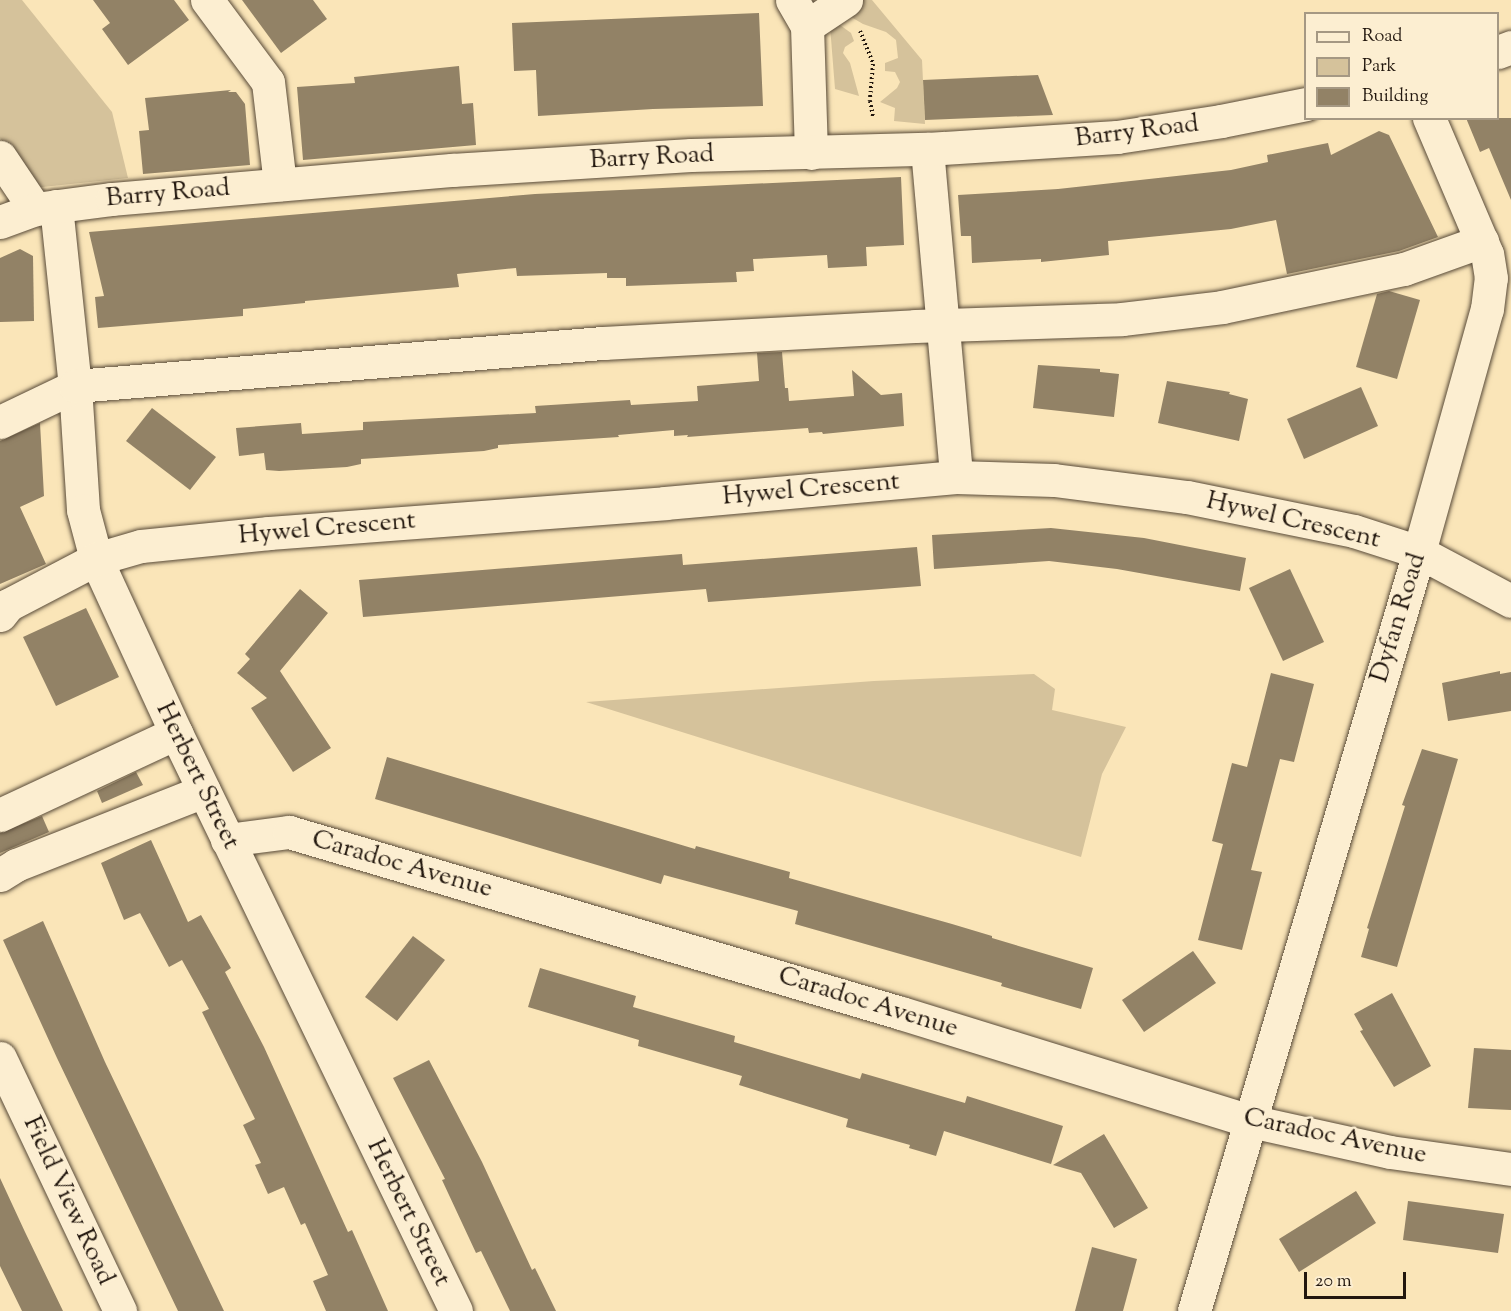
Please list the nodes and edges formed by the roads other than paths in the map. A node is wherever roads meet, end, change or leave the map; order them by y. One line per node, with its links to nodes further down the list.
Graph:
1 (207, 0): 8 (street)
2 (819, 9): 6 (street)
3 (1304, 104): 5 (street, Barry Road)
4 (1430, 120): 11 (street, Dyfan Road)
5 (927, 149): 6 (street, Barry Road); 12 (street)
6 (810, 153): 8 (street, Barry Road)
7 (0, 157): 9 (street)
8 (280, 184): 9 (street, Barry Road)
9 (46, 207): 10 (street, Barry Road); 13 (street, Herbert Street)
10 (0, 222)
11 (1482, 241): 12 (street); 16 (street, Dyfan Road)
12 (943, 324): 13 (street); 15 (street)
13 (75, 386): 14 (street); 17 (street, Herbert Street)
14 (0, 422)
15 (957, 477): 16 (street, Hywel Crescent); 17 (street, Hywel Crescent)
16 (1419, 552): 18 (street, Hywel Crescent); 26 (street, Dyfan Road)
17 (96, 559): 19 (street, Hywel Crescent); 20 (street, Herbert Street)
18 (1511, 601)
19 (0, 615)
20 (176, 733): 21 (street, Herbert Street); 22 (street)
21 (204, 791): 23 (street, Herbert Street); 24 (street)
22 (0, 815)
23 (227, 840): 26 (street, Caradoc Avenue); 29 (street, Herbert Street)
24 (0, 875)
25 (0, 1058): 28 (street, Field View Road)
26 (1250, 1121): 27 (street, Caradoc Avenue); 30 (street, Dyfan Road)
27 (1511, 1169)
28 (120, 1311)
29 (456, 1311)
30 (1194, 1311)

